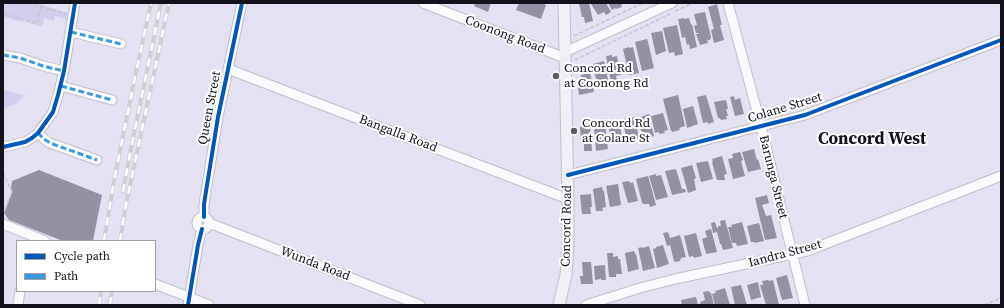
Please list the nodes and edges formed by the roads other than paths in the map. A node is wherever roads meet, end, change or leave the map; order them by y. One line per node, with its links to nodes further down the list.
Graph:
1 (75, 3): 7 (street)
2 (242, 3): 12 (street, Queen Street)
3 (423, 3): 11 (street, Coonong Road)
4 (564, 3): 11 (main road, Concord Road)
5 (672, 3): 11 (street)
6 (728, 3): 16 (street, Barunga Street)
7 (71, 32): 9 (street); 13 (street)
8 (1001, 40): 16 (street, Colane Street)
9 (121, 44)
10 (3, 55): 13 (street)
11 (568, 57): 20 (main road, Concord Road)
12 (228, 69): 22 (street, Bangalla Road); 23 (street, Queen Street)
13 (64, 71): 14 (street)
14 (61, 86): 15 (street); 17 (street)
15 (112, 100)
16 (761, 126): 20 (street, Colane Street); 27 (street, Barunga Street)
17 (38, 133): 18 (street); 19 (street)
18 (3, 147)
19 (97, 160)
20 (568, 176): 22 (main road, Concord Road)
21 (1001, 176): 27 (street, Iandra Street)
22 (568, 198): 34 (main road, Concord Road)
23 (205, 223): 30 (street, Queen Street); 33 (street, Wunda Road)
24 (3, 224): 25 (street)
25 (29, 238): 26 (street)
26 (40, 240)
27 (793, 254): 35 (street, Iandra Street); 36 (street, Barunga Street)
28 (156, 284): 30 (street)
29 (20, 292): 31 (street)
30 (189, 301): 32 (street)
31 (18, 305)
32 (209, 305)
33 (420, 305)
34 (559, 305)
35 (586, 305)
36 (805, 305)

